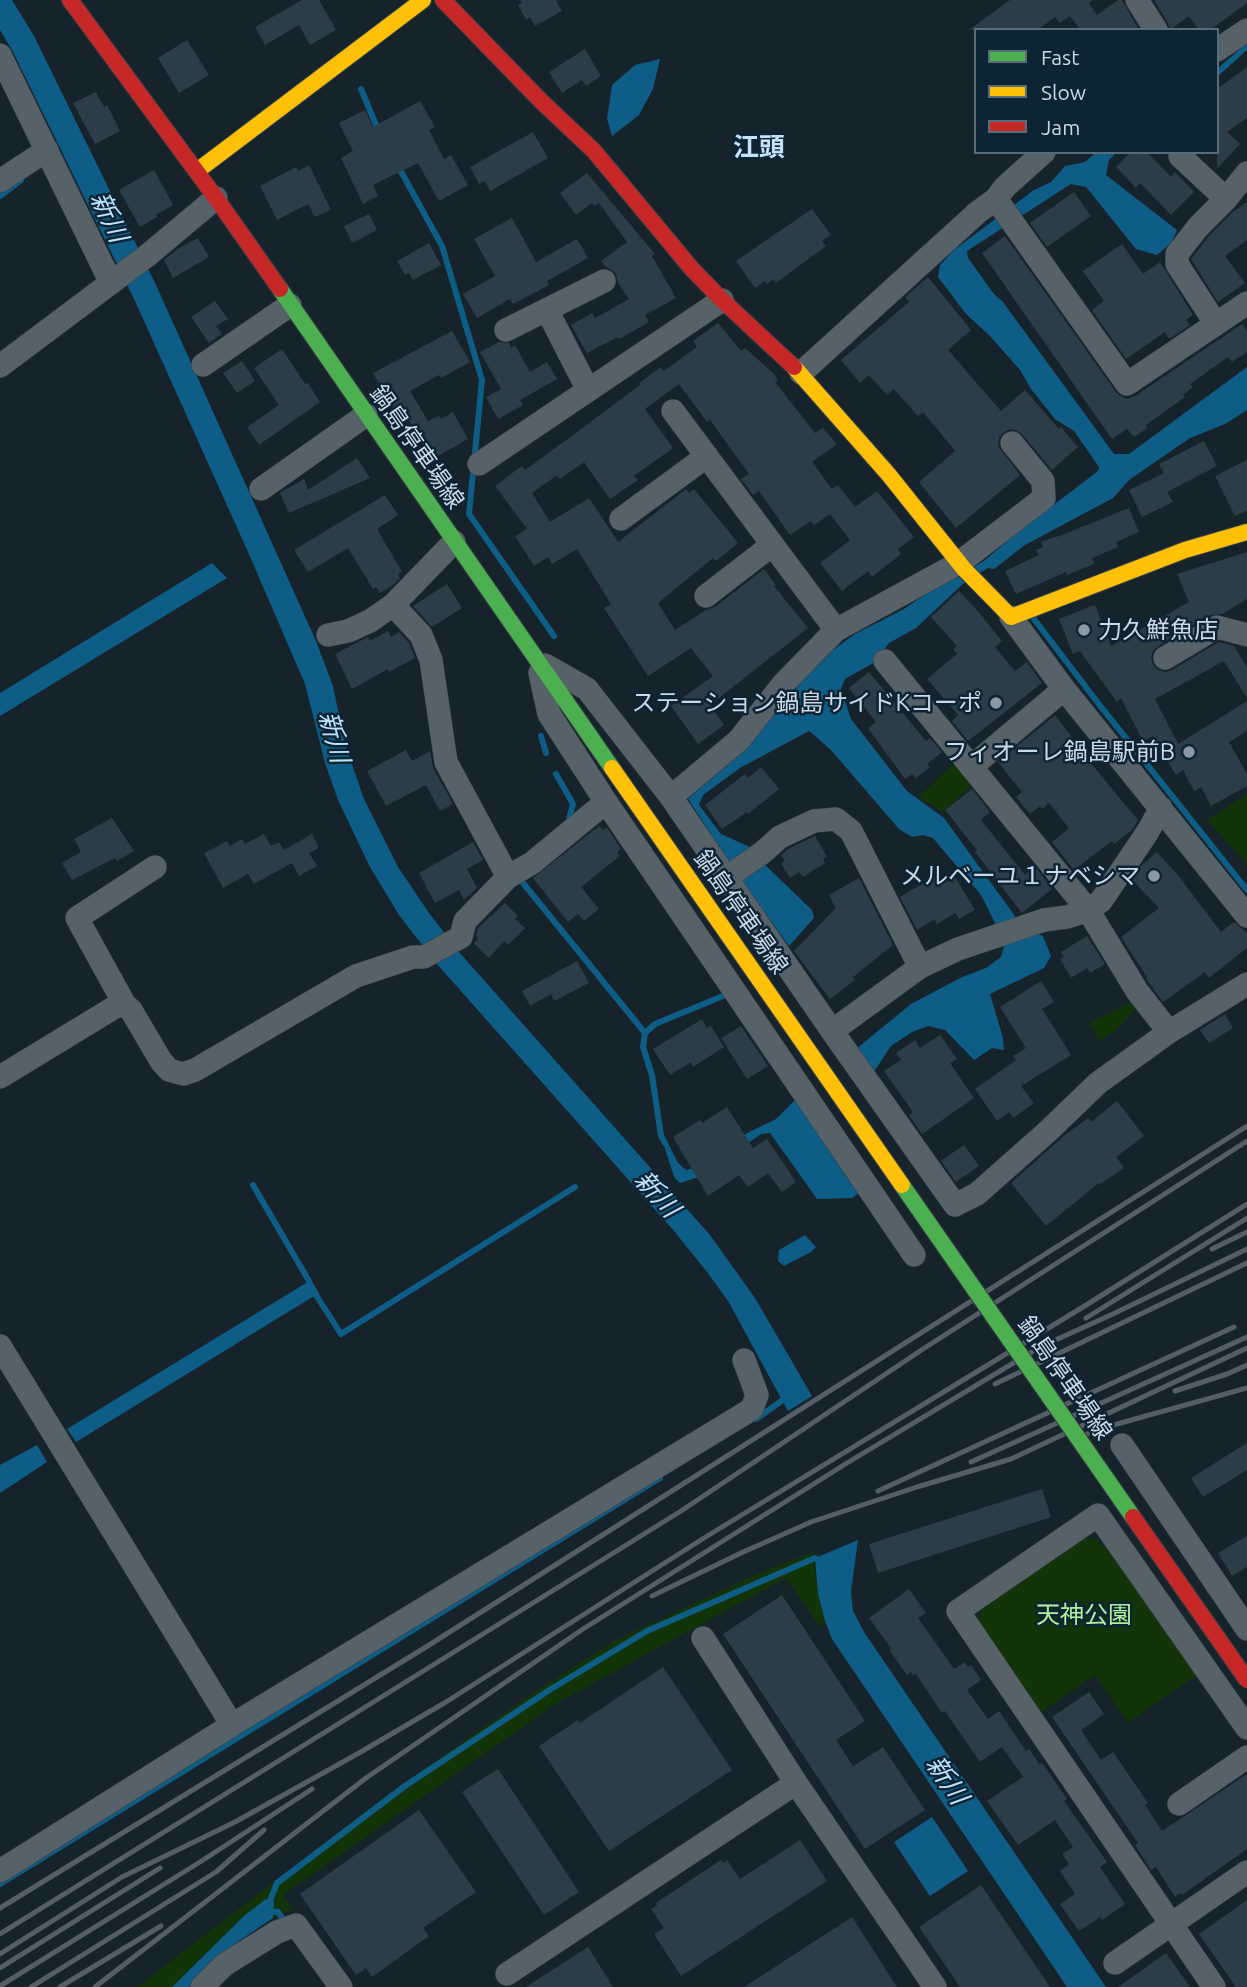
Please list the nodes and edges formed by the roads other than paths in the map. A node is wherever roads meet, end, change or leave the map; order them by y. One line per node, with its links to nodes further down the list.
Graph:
1 (69, 0): 12 (main road, 鍋島停車場線)
2 (423, 0): 12 (main road)
3 (443, 0): 20 (main road)
4 (1137, 0): 5 (street)
5 (1155, 28)
6 (1247, 30): 7 (street)
7 (1219, 49)
8 (0, 55): 9 (street)
9 (47, 150): 14 (street); 18 (street)
10 (1042, 154): 17 (street)
11 (1180, 156): 16 (street)
12 (197, 171): 15 (main road, 鍋島停車場線)
13 (1247, 173): 16 (street)
14 (0, 181)
15 (216, 198): 18 (street); 22 (main road, 鍋島停車場線)
16 (1226, 199): 24 (street)
17 (999, 202): 24 (street); 28 (street)
18 (114, 281): 27 (street)
19 (604, 281): 23 (street)
20 (722, 300): 28 (main road); 29 (street)
21 (1247, 303): 24 (street)
22 (290, 304): 26 (street); 31 (main road, 鍋島停車場線)
23 (547, 310): 25 (street); 29 (street)
24 (1216, 324)
25 (506, 330)
26 (203, 365)
27 (0, 366)
28 (801, 373): 40 (main road)
29 (588, 390): 34 (street)
30 (673, 411): 33 (street)
31 (366, 415): 35 (street); 38 (main road, 鍋島停車場線)
32 (1012, 443): 40 (street)
33 (707, 456): 36 (street); 39 (street)
34 (479, 464)
35 (261, 489)
36 (621, 519)
37 (1247, 532): 43 (main road)
38 (454, 542): 42 (street); 48 (main road, 鍋島停車場線)
39 (772, 545): 41 (street); 44 (street)
40 (961, 566): 43 (main road); 44 (street)
41 (706, 596)
42 (393, 605): 45 (street); 57 (street)
43 (1011, 617): 50 (street)
44 (836, 630): 52 (street)
45 (328, 635)
46 (1247, 635): 47 (street)
47 (1165, 657)
48 (537, 660): 52 (street); 53 (street); 72 (main road, 鍋島停車場線, bridge)
49 (885, 661): 51 (street)
50 (1064, 690): 51 (street); 54 (street)
51 (971, 767): 58 (street)
52 (671, 797): 56 (street)
53 (606, 802): 57 (street); 66 (street)
54 (1161, 808): 58 (street); 59 (street)
55 (155, 867): 62 (street)
56 (728, 876): 60 (street); 63 (street)
57 (508, 877): 62 (street)
58 (1088, 910): 60 (street); 64 (street)
59 (1247, 916)
60 (920, 967): 63 (street)
61 (1247, 984): 64 (street)
62 (125, 1005): 65 (street)
63 (832, 1031): 64 (street)
64 (1169, 1032)
65 (0, 1077)
66 (914, 1255)
67 (0, 1346): 73 (street)
68 (744, 1360): 73 (street)
69 (1122, 1445): 70 (street)
70 (1243, 1615)
71 (703, 1638): 76 (street)
72 (1247, 1681)
73 (232, 1725): 78 (street)
74 (1247, 1728): 80 (street)
75 (1247, 1757): 77 (street)
76 (796, 1783): 82 (street); 85 (street)
77 (1179, 1804)
78 (0, 1871)
79 (1247, 1872): 80 (street)
80 (1171, 1925): 81 (street); 86 (street)
81 (1115, 1963)
82 (507, 1974)
83 (202, 1987): 84 (street)
84 (341, 1987)
85 (935, 1987)
86 (1214, 1987)

